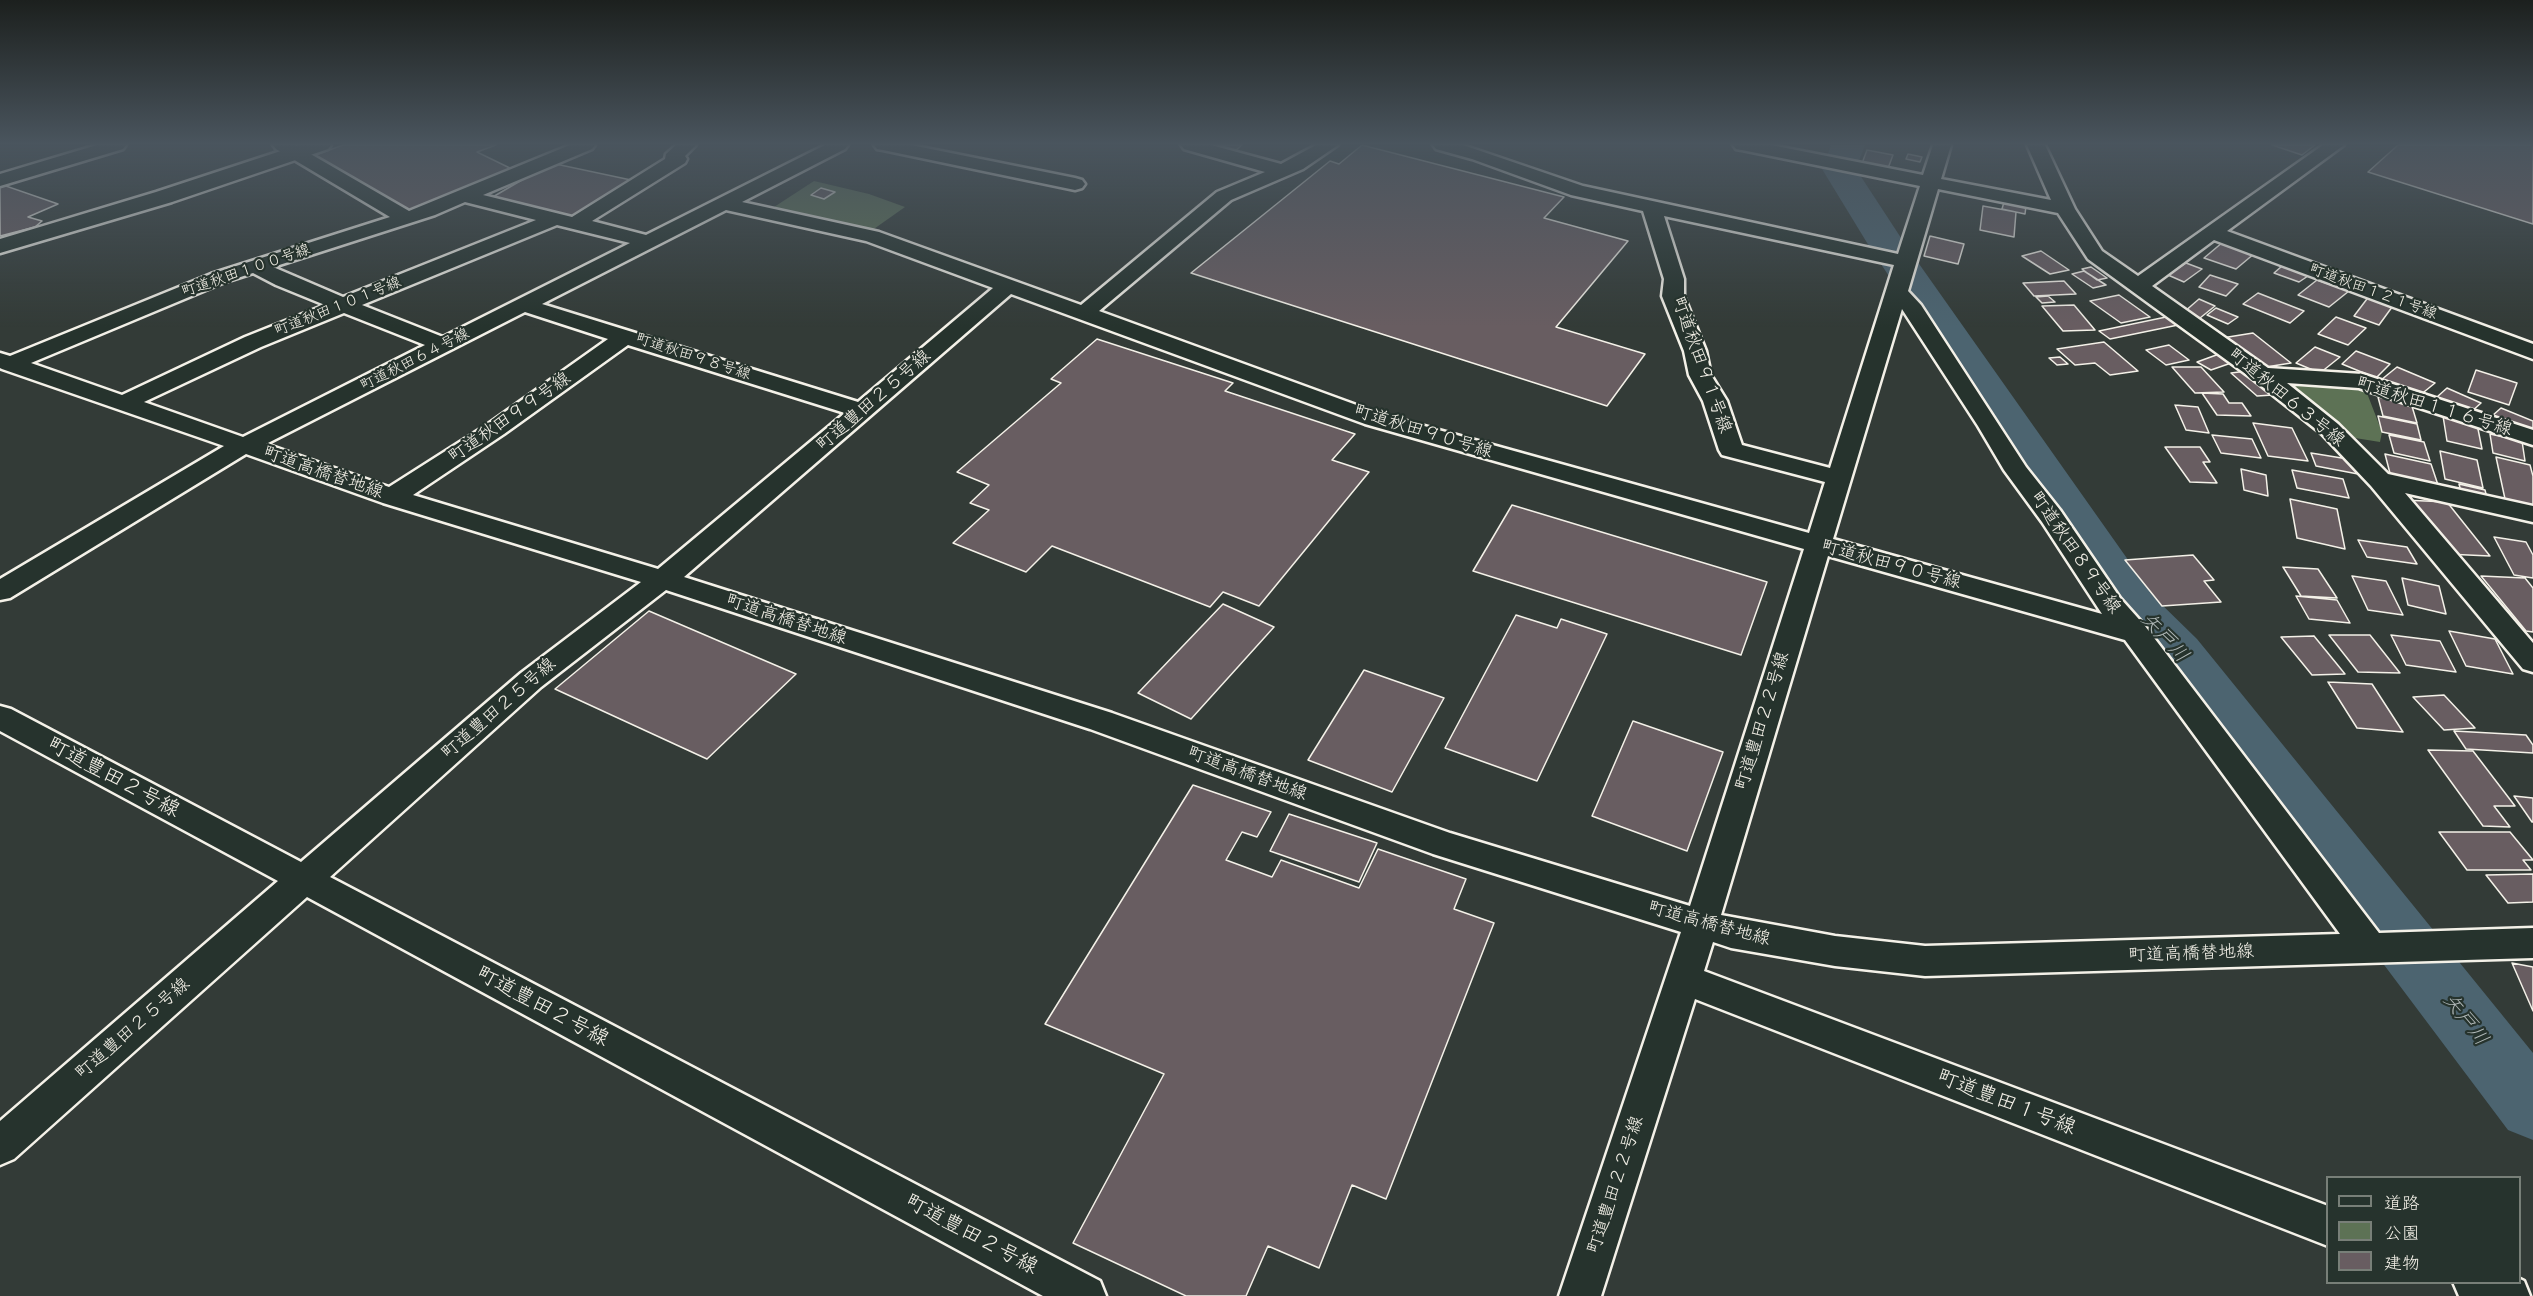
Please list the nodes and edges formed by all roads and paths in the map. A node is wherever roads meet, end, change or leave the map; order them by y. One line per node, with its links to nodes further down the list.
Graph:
1 (136, 205): 20 (main road)
2 (384, 205): 16 (street)
3 (438, 205): 16 (street, 町道秋田１００号線)
4 (504, 205): 17 (street)
5 (593, 205): 17 (street, 町道秋田１０１号線)
6 (719, 205): 19 (street, 町道秋田６４号線)
7 (729, 205): 24 (street, 町道秋田９０号線)
8 (1213, 205): 28 (street)
9 (1645, 205): 14 (street)
10 (1924, 205): 21 (street, 町道豊田２２号線)
11 (2047, 205): 15 (street)
12 (2063, 205): 15 (street, 町道秋田６３号線)
13 (2251, 205): 18 (street)
14 (1652, 207): 21 (street); 38 (street, 町道秋田９１号線)
15 (2065, 209): 23 (street, 町道秋田６３号線)
16 (406, 218): 22 (street, 町道秋田１００号線)
17 (567, 220): 19 (street); 26 (street, 町道秋田１０１号線)
18 (2213, 233): 23 (street); 31 (street, 町道秋田１２１号線)
19 (648, 241): 27 (street, 町道秋田６４号線)
20 (0, 246)
21 (1907, 262): 25 (street, 町道豊田２２号線)
22 (255, 266): 26 (street); 32 (street, 町道秋田１００号線)
23 (2139, 285): 33 (street, 町道秋田６３号線)
24 (1008, 286): 28 (street, 町道秋田９０号線); 35 (street, 町道豊田２５号線)
25 (1898, 293): 38 (street, 町道豊田２２号線); 45 (street, 町道秋田８９号線)
26 (345, 305): 30 (street); 34 (street, 町道秋田１０１号線)
27 (523, 305): 29 (street, 町道秋田９８号線); 30 (street, 町道秋田６４号線)
28 (1085, 312): 42 (street, 町道秋田９０号線)
29 (626, 336): 35 (street, 町道秋田９８号線); 40 (street, 町道秋田９９号線)
30 (444, 345): 37 (street, 町道秋田６４号線)
31 (2533, 352)
32 (5, 362): 34 (street, 町道高橋替地線)
33 (2262, 375): 36 (street, 町道秋田１１６号線); 39 (street, 町道秋田６３号線)
34 (121, 404): 37 (street, 町道高橋替地線)
35 (863, 411): 43 (street, 町道豊田２５号線)
36 (2533, 438)
37 (244, 446): 40 (street, 町道高橋替地線); 44 (street, 町道秋田６４号線)
38 (1840, 478): 42 (street, 町道豊田２２号線)
39 (2380, 480): 41 (street); 46 (street, 町道秋田６３号線)
40 (392, 497): 43 (street, 町道高橋替地線)
41 (2533, 514)
42 (1818, 545): 45 (street, 町道秋田９０号線); 50 (street, 町道豊田２２号線)
43 (661, 579): 49 (street, 町道豊田２５号線); 50 (street, 町道高橋替地線)
44 (0, 591)
45 (2135, 633): 52 (street, 町道秋田８９号線)
46 (2523, 640): 47 (street, 町道秋田６３号線)
47 (2533, 662)
48 (0, 717): 49 (street, 町道豊田２号線)
49 (303, 880): 54 (street, 町道豊田２５号線); 57 (street, 町道豊田２号線)
50 (1699, 925): 52 (street, 町道高橋替地線); 53 (street, 町道豊田２２号線)
51 (2533, 943): 52 (street, 町道高橋替地線)
52 (2372, 948)
53 (1683, 979): 55 (street, 町道豊田１号線); 58 (street, 町道豊田２２号線)
54 (0, 1146)
55 (2326, 1225)
56 (2479, 1284): 59 (street)
57 (1085, 1296)
58 (1580, 1296)
59 (2509, 1296)

